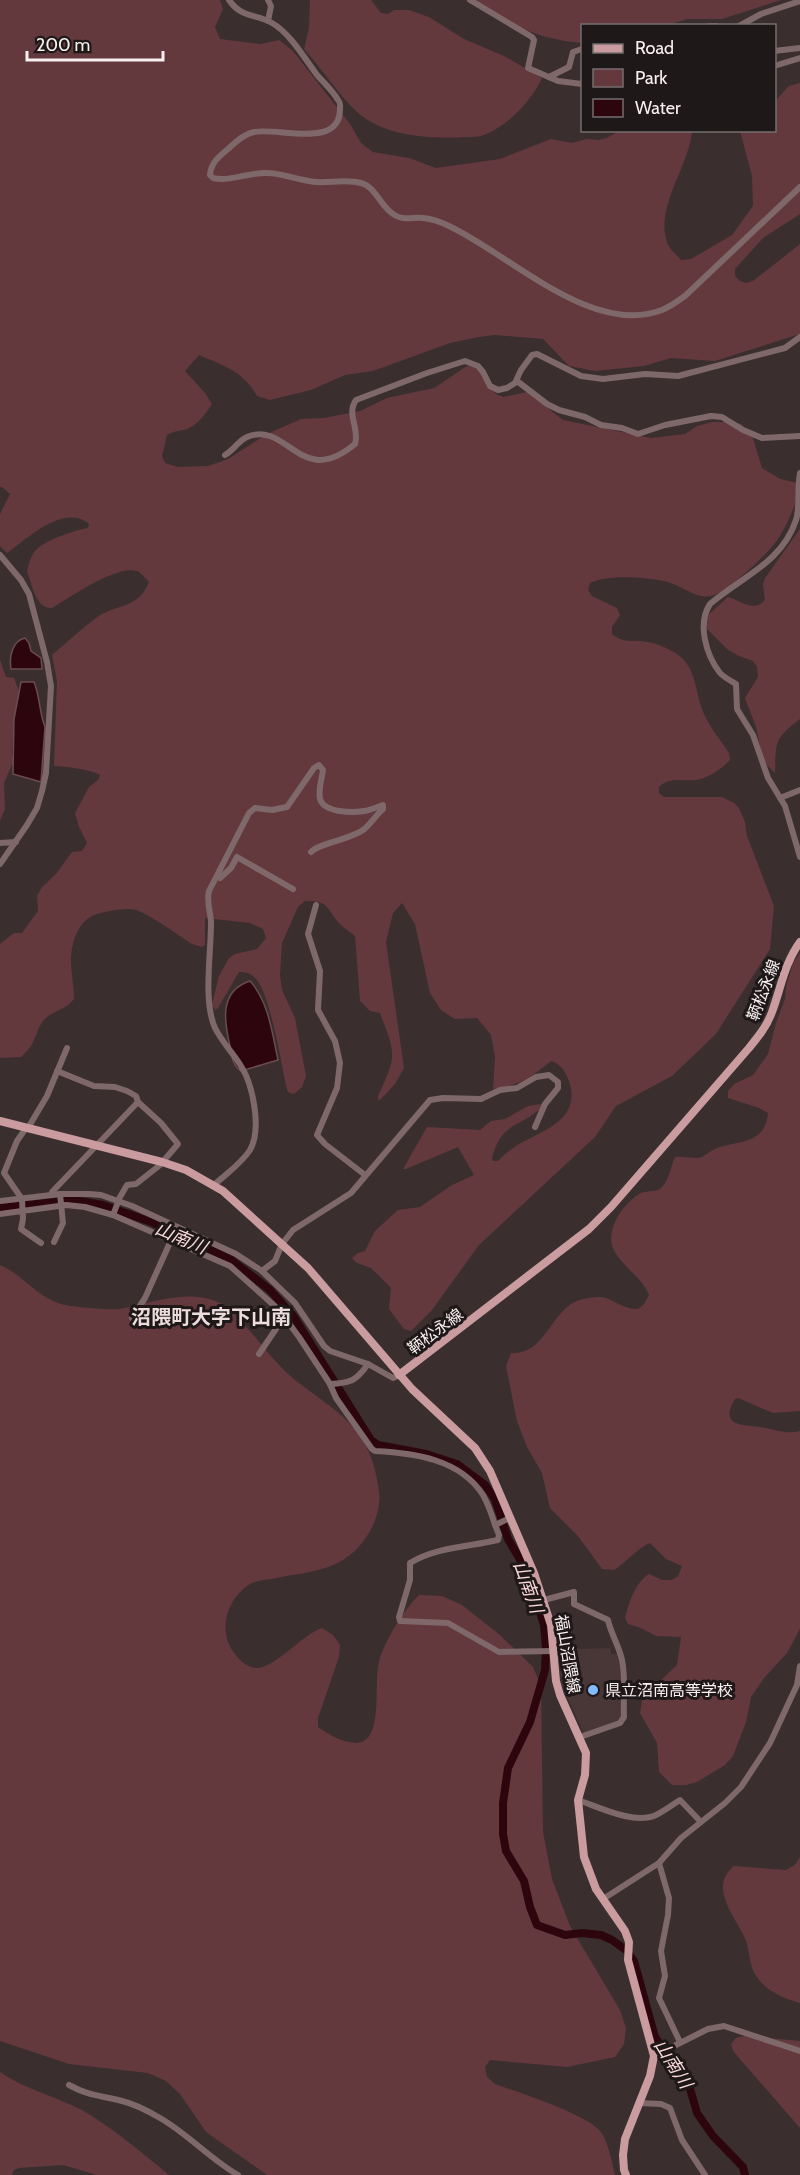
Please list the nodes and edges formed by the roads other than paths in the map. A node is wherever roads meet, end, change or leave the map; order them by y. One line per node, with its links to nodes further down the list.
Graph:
1 (229, 0): 5 (street)
2 (268, 0): 5 (street)
3 (470, 0): 12 (street)
4 (800, 1): 6 (street)
5 (268, 21): 14 (street)
6 (743, 24)
7 (800, 48): 9 (street)
8 (581, 49): 12 (street)
9 (776, 51)
10 (800, 58): 11 (street)
11 (776, 65)
12 (549, 77): 13 (street)
13 (581, 84)
14 (800, 187)
15 (800, 337): 16 (street)
16 (517, 381): 17 (street); 18 (street)
17 (800, 436)
18 (225, 455)
19 (800, 473): 22 (street)
20 (0, 555): 23 (street)
21 (800, 790): 22 (street)
22 (780, 798): 26 (street)
23 (16, 842): 24 (street); 27 (street)
24 (0, 843)
25 (310, 852): 28 (street)
26 (800, 857)
27 (0, 864)
28 (213, 885): 29 (street); 41 (street)
29 (293, 889)
30 (316, 905): 40 (street)
31 (800, 942): 59 (main road, 鞆松永線)
32 (67, 1048): 33 (street)
33 (57, 1071): 34 (street); 37 (street)
34 (138, 1102): 38 (street); 39 (street)
35 (0, 1121): 37 (main road, 鞆松永線)
36 (535, 1127): 40 (street)
37 (27, 1128): 38 (main road, 鞆松永線); 46 (street)
38 (96, 1145): 39 (main road, 鞆松永線); 42 (street)
39 (162, 1162): 41 (main road, 鞆松永線); 45 (street)
40 (365, 1175): 53 (street)
41 (214, 1185): 53 (main road, 鞆松永線)
42 (52, 1195): 43 (street); 46 (street)
43 (60, 1200): 45 (street); 46 (street); 48 (street); 51 (street)
44 (0, 1201): 46 (street)
45 (118, 1202): 48 (street); 49 (street)
46 (22, 1206): 47 (street); 52 (street)
47 (0, 1214)
48 (113, 1214): 50 (street)
49 (177, 1228): 50 (street); 54 (street)
50 (172, 1240): 55 (street); 56 (street)
51 (54, 1242)
52 (41, 1243)
53 (282, 1244): 54 (street); 59 (main road, 鞆松永線)
54 (262, 1271): 58 (street)
55 (284, 1317): 57 (street); 60 (street)
56 (132, 1318)
57 (259, 1354)
58 (368, 1364): 59 (street); 60 (street)
59 (399, 1375): 61 (main road, 福山沼隈線)
60 (332, 1384): 62 (street)
61 (507, 1519): 62 (street); 63 (main road, 福山沼隈線)
62 (496, 1525): 64 (street)
63 (544, 1600): 64 (main road, 福山沼隈線); 66 (street)
64 (553, 1651): 66 (main road, 福山沼隈線)
65 (800, 1666): 68 (street)
66 (580, 1737): 67 (main road, 福山沼隈線)
67 (578, 1800): 68 (street); 70 (main road, 福山沼隈線)
68 (700, 1821): 69 (street)
69 (659, 1863): 70 (street); 71 (street)
70 (603, 1899): 73 (main road, 福山沼隈線)
71 (680, 2042): 72 (street); 73 (street)
72 (800, 2051)
73 (654, 2056): 75 (main road, 福山沼隈線)
74 (69, 2085): 76 (street)
75 (639, 2103): 77 (main road, 福山沼隈線); 78 (street)
76 (238, 2175)
77 (626, 2175)
78 (705, 2175)

